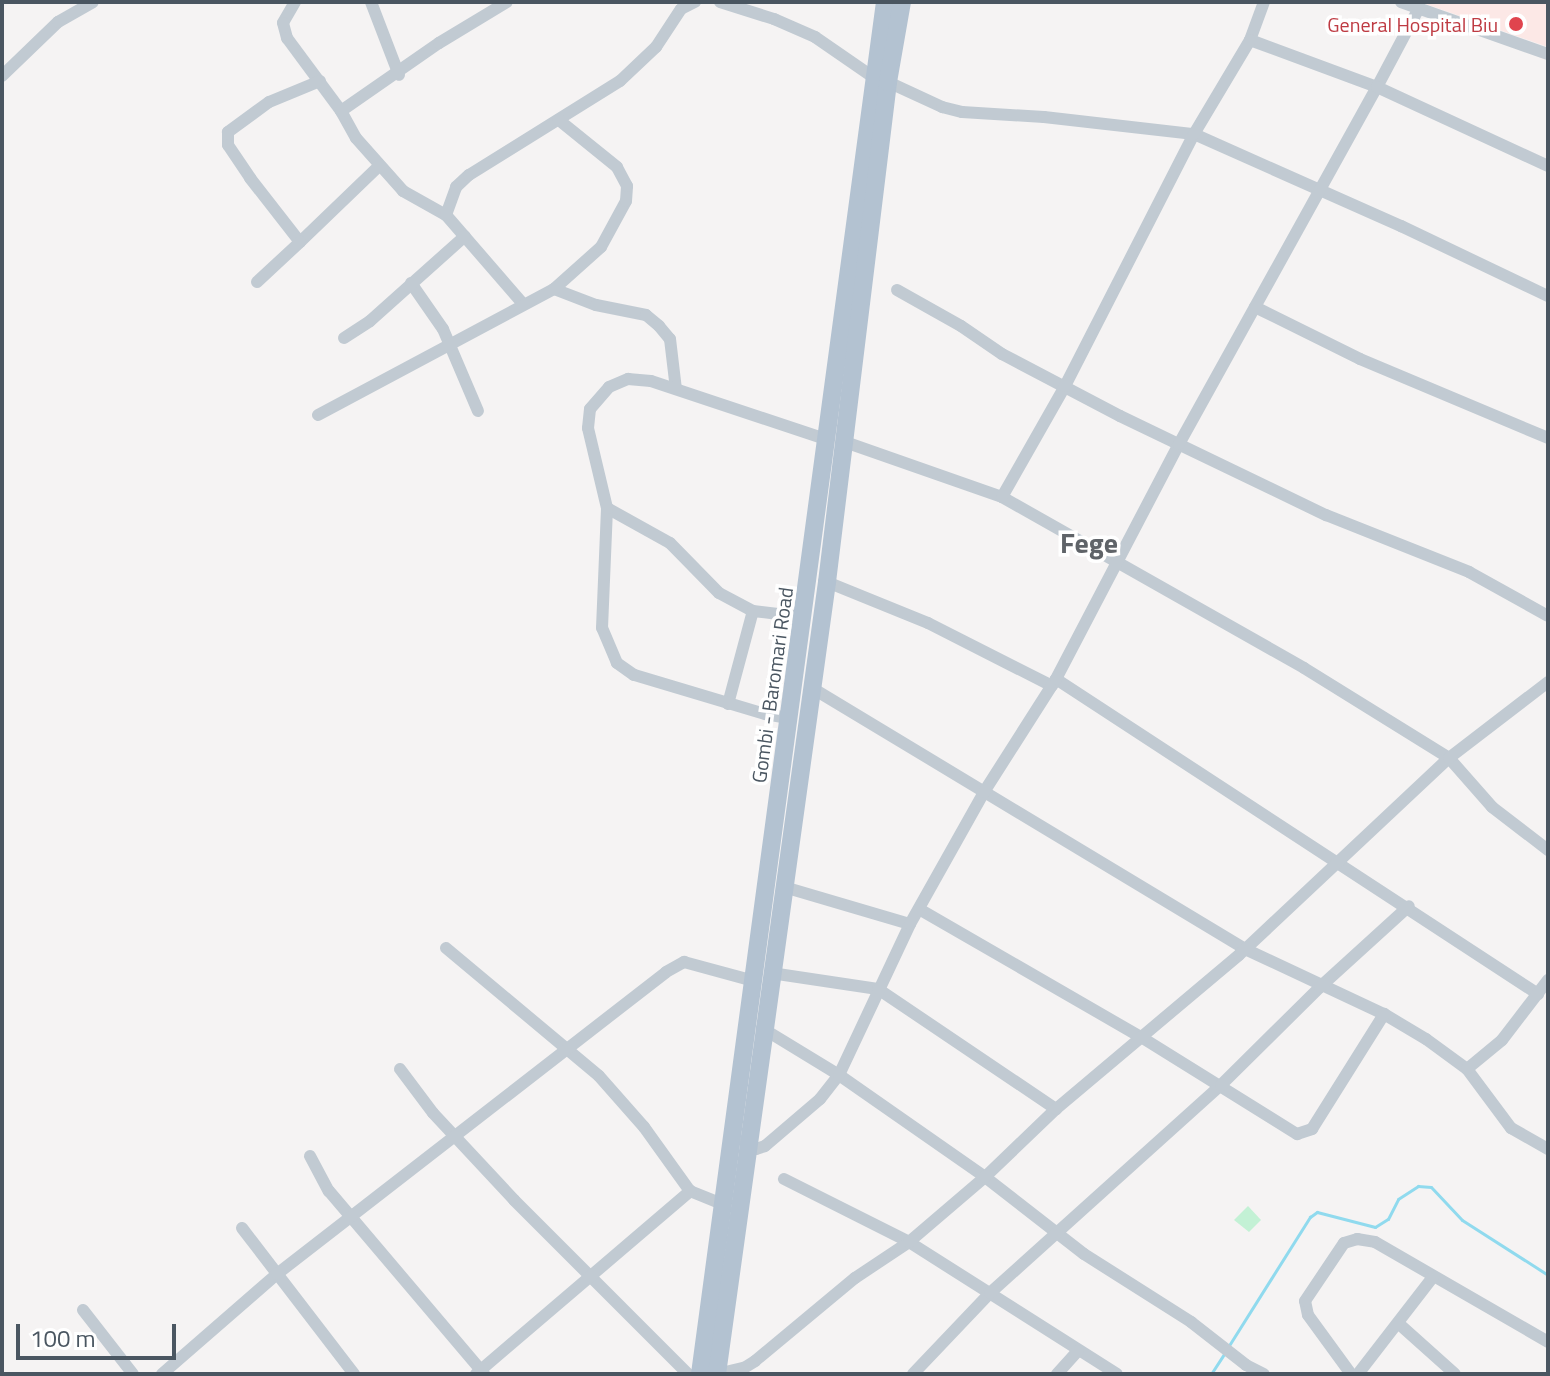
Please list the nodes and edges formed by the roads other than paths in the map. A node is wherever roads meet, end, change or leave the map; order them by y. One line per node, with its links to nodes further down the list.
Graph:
1 (93, 2): 15 (street)
2 (295, 2): 18 (street)
3 (371, 2): 16 (street)
4 (507, 2): 16 (street)
5 (695, 2): 11 (street)
6 (720, 2): 17 (street)
7 (885, 2): 17 (main road, Gombi - Baromari Road)
8 (902, 2): 17 (main road, Gombi - Baromari Road)
9 (1264, 2): 13 (street)
10 (1401, 2): 12 (street)
11 (680, 6): 21 (street)
12 (1419, 8): 14 (street); 19 (street)
13 (1250, 40): 19 (street); 22 (street)
14 (1548, 54)
15 (4, 70)
16 (399, 75): 20 (street)
17 (881, 80): 22 (street); 43 (main road, Gombi - Baromari Road); 44 (main road, Gombi - Baromari Road)
18 (320, 81): 20 (street); 28 (street)
19 (1377, 87): 24 (street); 25 (street)
20 (341, 111): 23 (street)
21 (559, 120): 26 (street); 31 (street)
22 (1194, 134): 25 (street); 38 (street)
23 (379, 166): 26 (street); 28 (street)
24 (1548, 166)
25 (1318, 190): 33 (street); 35 (street)
26 (446, 215): 27 (street)
27 (465, 236): 30 (street); 34 (street)
28 (300, 242): 29 (street)
29 (257, 282)
30 (411, 283): 36 (street); 37 (street)
31 (554, 289): 34 (street); 39 (street)
32 (897, 290): 38 (street)
33 (1548, 296)
34 (523, 304): 37 (street)
35 (1255, 307): 42 (street); 45 (street)
36 (344, 338)
37 (451, 346): 40 (street); 41 (street)
38 (1065, 386): 45 (street); 46 (street)
39 (676, 389): 43 (street); 47 (street)
40 (478, 411)
41 (318, 415)
42 (1548, 438)
43 (825, 439): 48 (main road, Gombi - Baromari Road)
44 (845, 442): 46 (street); 50 (main road, Gombi - Baromari Road)
45 (1179, 444): 49 (street); 52 (street)
46 (1002, 497): 49 (street)
47 (607, 508): 51 (street); 57 (street)
48 (811, 557): 50 (main road); 53 (main road, Gombi - Baromari Road)
49 (1118, 561): 54 (street); 59 (street)
50 (828, 573): 54 (street); 56 (main road, Gombi - Baromari Road)
51 (753, 611): 53 (street); 57 (street)
52 (1548, 616)
53 (803, 617): 58 (main road, Gombi - Baromari Road)
54 (1054, 682): 60 (street); 62 (street)
55 (1548, 682): 59 (street)
56 (812, 688): 60 (street); 63 (main road, Gombi - Baromari Road)
57 (728, 704): 58 (street)
58 (788, 718): 69 (main road, Gombi - Baromari Road)
59 (1449, 758): 61 (street); 62 (street)
60 (984, 792): 65 (street); 68 (street)
61 (1548, 850)
62 (1340, 863): 64 (street); 68 (street)
63 (784, 887): 66 (street); 69 (main road, Gombi - Baromari Road)
64 (1409, 906): 71 (street); 73 (street)
65 (919, 909): 66 (street); 76 (street)
66 (910, 924): 72 (street)
67 (446, 948): 77 (street)
68 (1245, 949): 71 (street); 76 (street)
69 (762, 977): 72 (street); 75 (main road, Gombi - Baromari Road); 77 (street); 84 (main road, Gombi - Baromari Road)
70 (1548, 980): 73 (street)
71 (1320, 987): 74 (street); 81 (street)
72 (878, 989): 80 (street); 82 (street)
73 (1538, 994): 79 (street)
74 (1384, 1014): 79 (street); 81 (street)
75 (762, 1028): 80 (street); 84 (main road, Gombi - Baromari Road)
76 (1141, 1037): 81 (street); 82 (street)
77 (567, 1047): 83 (street); 89 (street)
78 (400, 1069): 83 (street)
79 (1467, 1069): 85 (street)
80 (839, 1075): 84 (street); 87 (street)
81 (1221, 1085): 93 (street)
82 (1056, 1109): 87 (street)
83 (457, 1136): 91 (street); 96 (street)
84 (739, 1140): 90 (main road, Gombi - Baromari Road); 110 (main road, Gombi - Baromari Road)
85 (1548, 1149)
86 (310, 1156): 91 (street)
87 (985, 1177): 93 (street); 94 (street)
88 (784, 1179): 94 (street)
89 (690, 1191): 90 (street); 96 (street)
90 (722, 1204): 109 (main road, Gombi - Baromari Road)
91 (352, 1216): 95 (street); 104 (street)
92 (242, 1228): 95 (street)
93 (1057, 1234): 98 (street); 114 (street)
94 (909, 1242): 98 (street); 110 (street)
95 (277, 1274): 106 (street); 107 (street)
96 (590, 1276): 104 (street); 108 (street)
97 (1433, 1277): 100 (street); 101 (street); 115 (street)
98 (990, 1293): 102 (street); 111 (street)
99 (83, 1310): 105 (street)
100 (1398, 1323): 103 (street); 116 (street)
101 (1548, 1342)
102 (1078, 1351): 112 (street); 113 (street)
103 (1446, 1371)
104 (480, 1373)
105 (133, 1374)
106 (162, 1374)
107 (354, 1374)
108 (688, 1374)
109 (700, 1374)
110 (717, 1374)
111 (913, 1374)
112 (1057, 1374)
113 (1117, 1374)
114 (1264, 1374)
115 (1351, 1374)
116 (1358, 1374)

